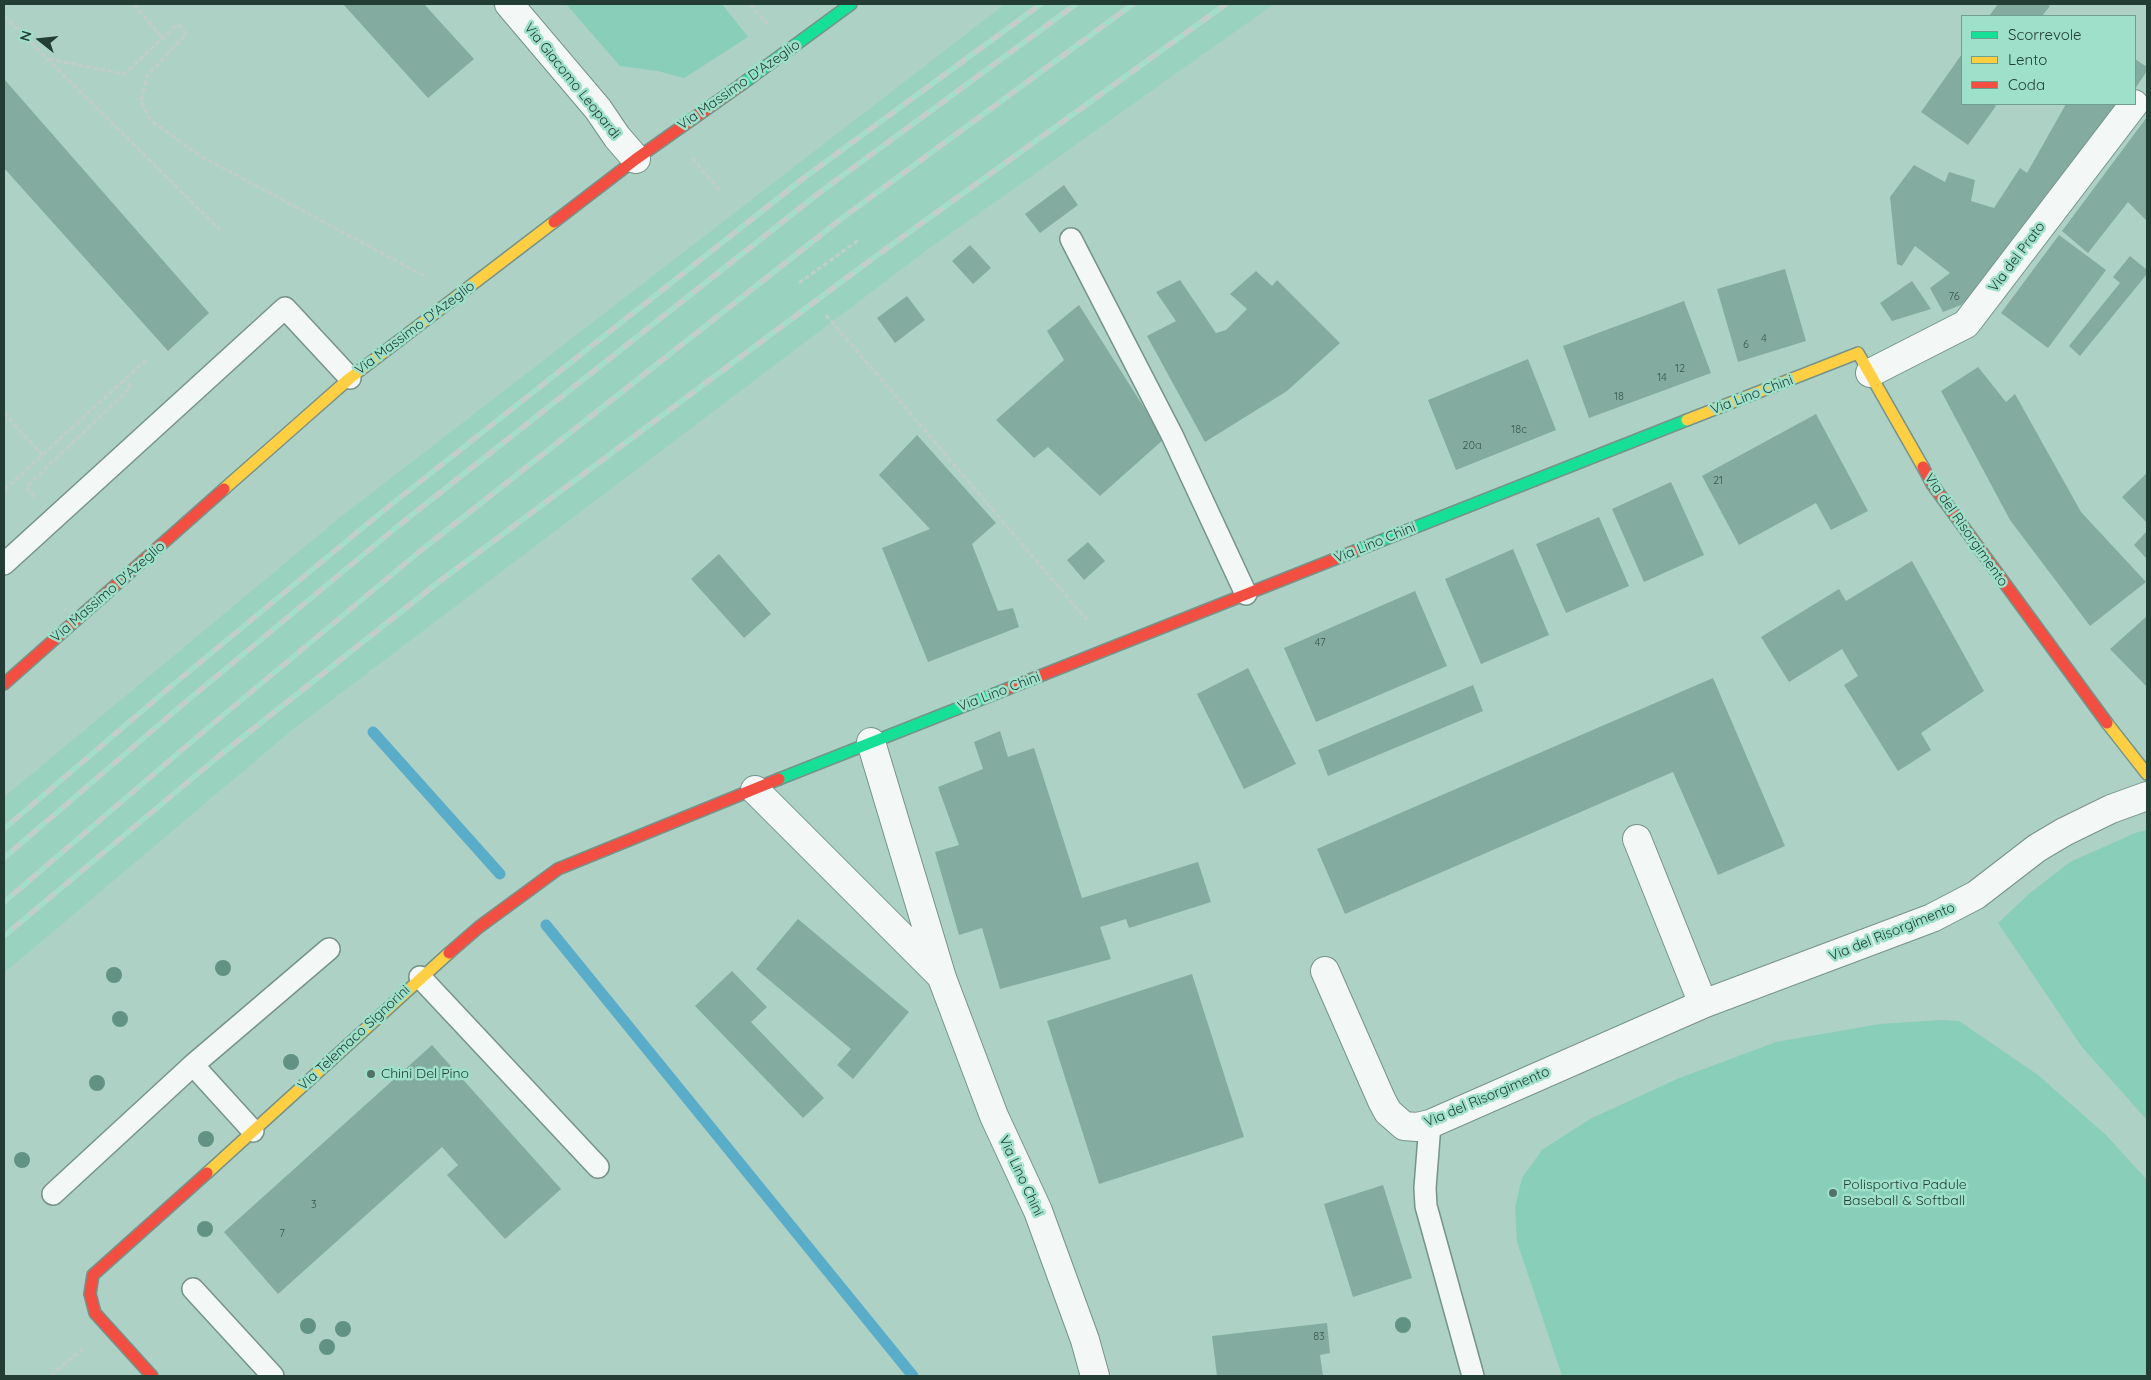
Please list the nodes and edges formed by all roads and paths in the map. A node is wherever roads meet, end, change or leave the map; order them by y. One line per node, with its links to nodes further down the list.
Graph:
1 (134, 4): 5 (path)
2 (509, 4): 11 (street, Via Giacomo Leopardi)
3 (851, 4): 10 (street, Via Massimo D'Azeglio)
4 (4, 16): 6 (path)
5 (162, 39): 6 (path); 17 (path)
6 (49, 59): 13 (path)
7 (2147, 87): 8 (street, Via del Prato)
8 (2136, 103)
9 (2134, 105): 20 (street, Via del Prato)
10 (671, 133): 11 (street, Via Massimo D'Azeglio); 12 (path)
11 (636, 159): 17 (street, Via Massimo D'Azeglio)
12 (721, 192)
13 (220, 230)
14 (1071, 239): 26 (lane)
15 (860, 240): 16 (path)
16 (799, 283)
17 (453, 300): 21 (street, Via Massimo D'Azeglio)
18 (826, 314): 27 (path)
19 (148, 358): 23 (path)
20 (1870, 373): 26 (street, Via Lino Chini); 30 (street, Via del Risorgimento)
21 (350, 378): 25 (lane); 28 (street, Via Massimo D'Azeglio)
22 (4, 413): 23 (path)
23 (42, 455): 24 (path)
24 (4, 490)
25 (4, 564)
26 (1246, 594): 27 (street, Via Lino Chini)
27 (1111, 648): 29 (street, Via Lino Chini)
28 (4, 684)
29 (870, 742): 31 (street, Via Lino Chini); 37 (street, Via Lino Chini)
30 (2147, 774)
31 (755, 790): 36 (street, Via Telemaco Signorini); 37 (street, Via Lino Chini)
32 (2147, 796): 38 (street, Via del Risorgimento)
33 (1637, 839): 38 (street)
34 (329, 949): 39 (lane)
35 (1325, 971): 40 (street, Via del Risorgimento)
36 (420, 976): 41 (street, Via Telemaco Signorini); 42 (lane)
37 (942, 978): 49 (street, Via Lino Chini)
38 (1703, 1004): 40 (street, Via del Risorgimento)
39 (194, 1065): 41 (lane); 43 (lane)
40 (1430, 1124): 50 (lane)
41 (252, 1131): 45 (street, Via Telemaco Signorini)
42 (598, 1167)
43 (52, 1194)
44 (193, 1289): 48 (lane)
45 (108, 1327): 46 (path); 47 (street, Via Telemaco Signorini)
46 (51, 1376)
47 (152, 1376)
48 (273, 1376)
49 (1095, 1376)
50 (1473, 1376)

